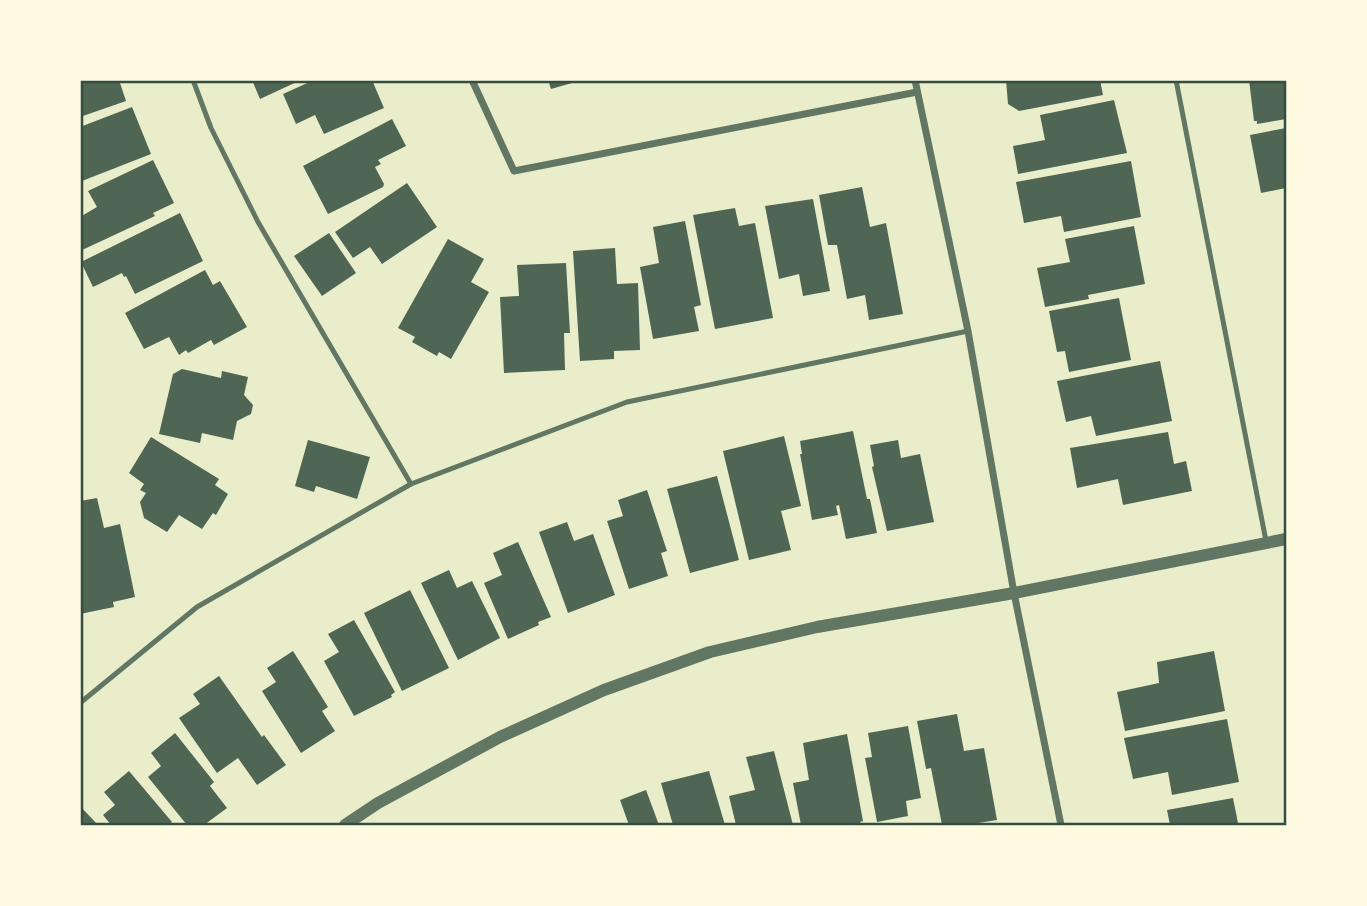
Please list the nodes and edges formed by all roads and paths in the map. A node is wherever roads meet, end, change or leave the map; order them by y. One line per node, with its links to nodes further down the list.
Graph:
1 (194, 80): 7 (lane)
2 (472, 80): 5 (street)
3 (915, 80): 5 (street)
4 (1176, 80): 9 (lane)
5 (918, 92): 6 (street)
6 (968, 331): 7 (lane); 10 (street)
7 (411, 484): 11 (lane)
8 (1286, 539): 9 (street)
9 (1266, 543): 10 (street)
10 (1014, 593): 12 (street); 13 (street)
11 (80, 704)
12 (345, 825)
13 (1060, 825)

